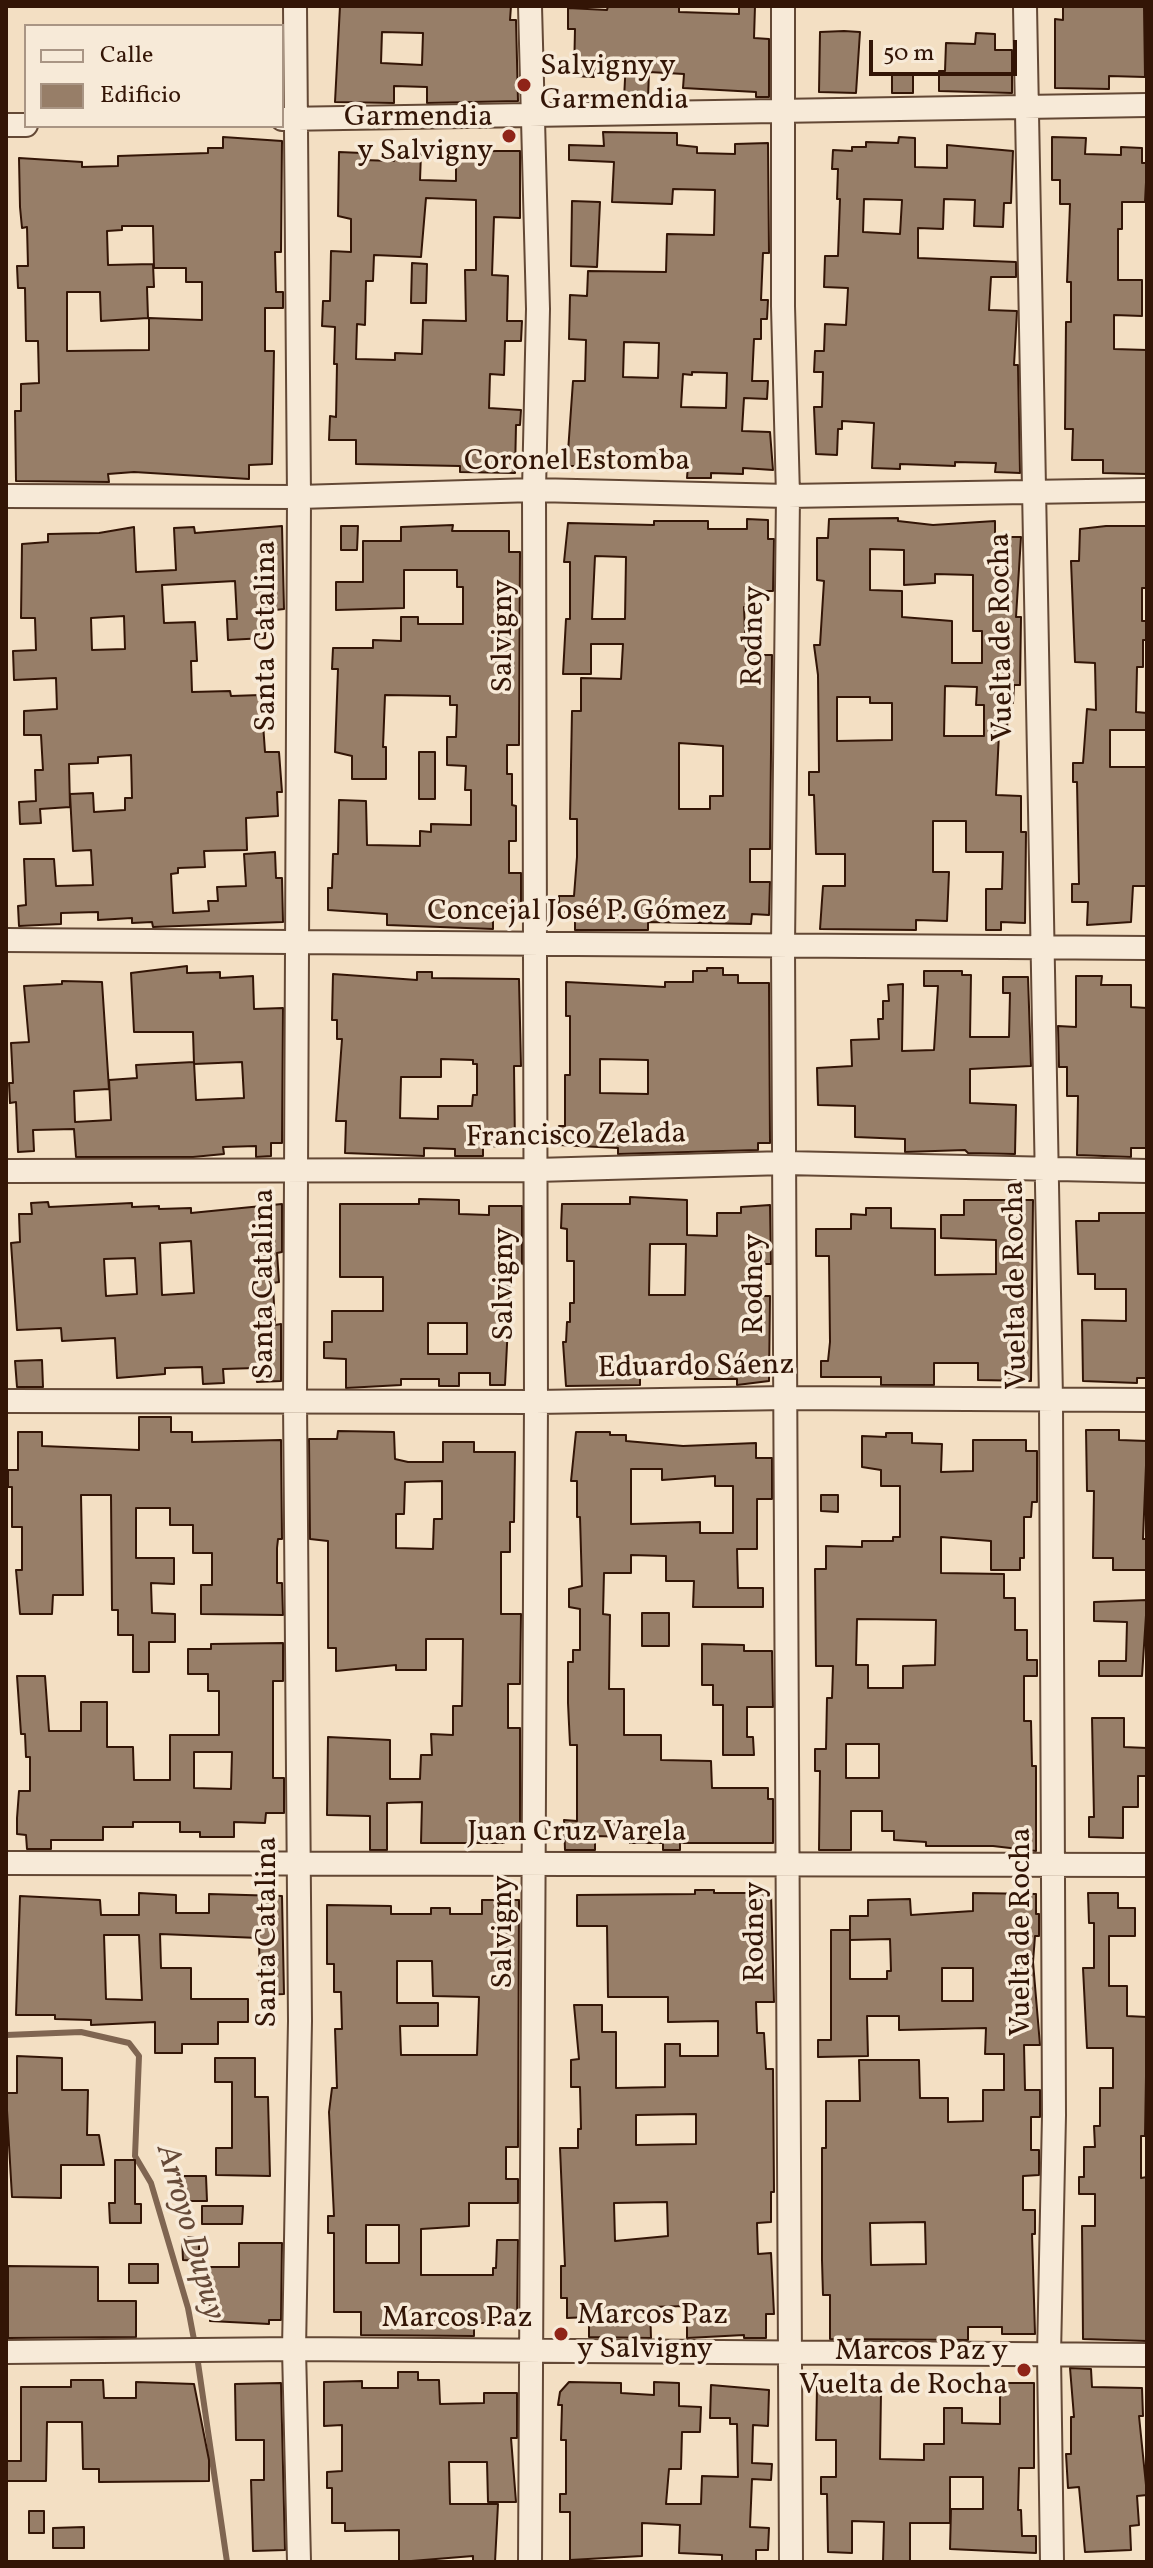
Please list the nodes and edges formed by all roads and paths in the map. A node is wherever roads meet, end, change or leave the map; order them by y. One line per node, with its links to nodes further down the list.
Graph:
1 (295, 6): 9 (street, Santa Catalina)
2 (530, 6): 8 (street, Salvigny)
3 (783, 6): 7 (street, Rodney)
4 (1025, 6): 6 (street, Vuelta de Rocha)
5 (1147, 105): 6 (street)
6 (1026, 106): 7 (street); 12 (street, Vuelta de Rocha)
7 (785, 113): 8 (street); 14 (street, Rodney)
8 (532, 117): 9 (street); 10 (street, Salvigny)
9 (288, 119): 15 (street, Santa Catalina)
10 (534, 490): 14 (street, Coronel Estomba); 15 (street, Coronel Estomba); 17 (street, Salvigny)
11 (1147, 490): 12 (street, Coronel Estomba)
12 (1032, 493): 14 (street, Coronel Estomba); 20 (street, Vuelta de Rocha)
13 (6, 496): 15 (street, Coronel Estomba)
14 (788, 496): 19 (street, Rodney)
15 (299, 497): 18 (street, Santa Catalina)
16 (6, 940): 18 (street, Concejal José P. Gómez)
17 (536, 941): 18 (street, Concejal José P. Gómez); 19 (street, Concejal José P. Gómez); 24 (street, Salvigny)
18 (296, 943): 27 (street, Santa Catalina)
19 (783, 945): 20 (street, Concejal José P. Gómez); 22 (street, Rodney)
20 (1040, 948): 21 (street, Concejal José P. Gómez); 23 (street, Vuelta de Rocha)
21 (1147, 948)
22 (785, 1163): 23 (street, Francisco Zelada); 24 (street, Francisco Zelada); 28 (street, Rodney)
23 (1046, 1168): 26 (street, Francisco Zelada); 29 (street, Vuelta de Rocha)
24 (536, 1170): 27 (street, Francisco Zelada); 33 (street, Salvigny)
25 (6, 1171): 27 (street, Francisco Zelada)
26 (1147, 1171)
27 (297, 1172): 30 (street, Santa Catalina)
28 (787, 1398): 29 (street, Eduardo Sáenz); 33 (street, Eduardo Sáenz); 37 (street, Rodney)
29 (1051, 1399): 31 (street, Eduardo Sáenz); 38 (street, Vuelta de Rocha)
30 (295, 1400): 32 (street, Eduardo Sáenz); 33 (street, Eduardo Sáenz); 34 (street, Santa Catalina)
31 (1147, 1400)
32 (6, 1401)
33 (536, 1402): 36 (street, Salvigny)
34 (299, 1862): 35 (street, Juan Cruz Varela); 36 (street, Juan Cruz Varela); 40 (street, Santa Catalina)
35 (6, 1863)
36 (535, 1865): 37 (street, Juan Cruz Varela); 41 (street, Salvigny)
37 (787, 1865): 38 (street, Juan Cruz Varela); 43 (street, Rodney)
38 (1053, 1865): 39 (street, Juan Cruz Varela); 44 (street, Vuelta de Rocha)
39 (1147, 1865)
40 (294, 2349): 41 (street, Marcos Paz); 42 (street, Marcos Paz); 46 (street, Santa Catalina)
41 (532, 2351): 43 (street, Marcos Paz); 47 (street, Salvigny)
42 (6, 2352)
43 (790, 2354): 44 (street, Marcos Paz); 48 (street, Rodney)
44 (1049, 2355): 45 (street, Marcos Paz); 49 (street, Vuelta de Rocha)
45 (1147, 2355)
46 (299, 2562)
47 (530, 2562)
48 (791, 2562)
49 (1052, 2562)

